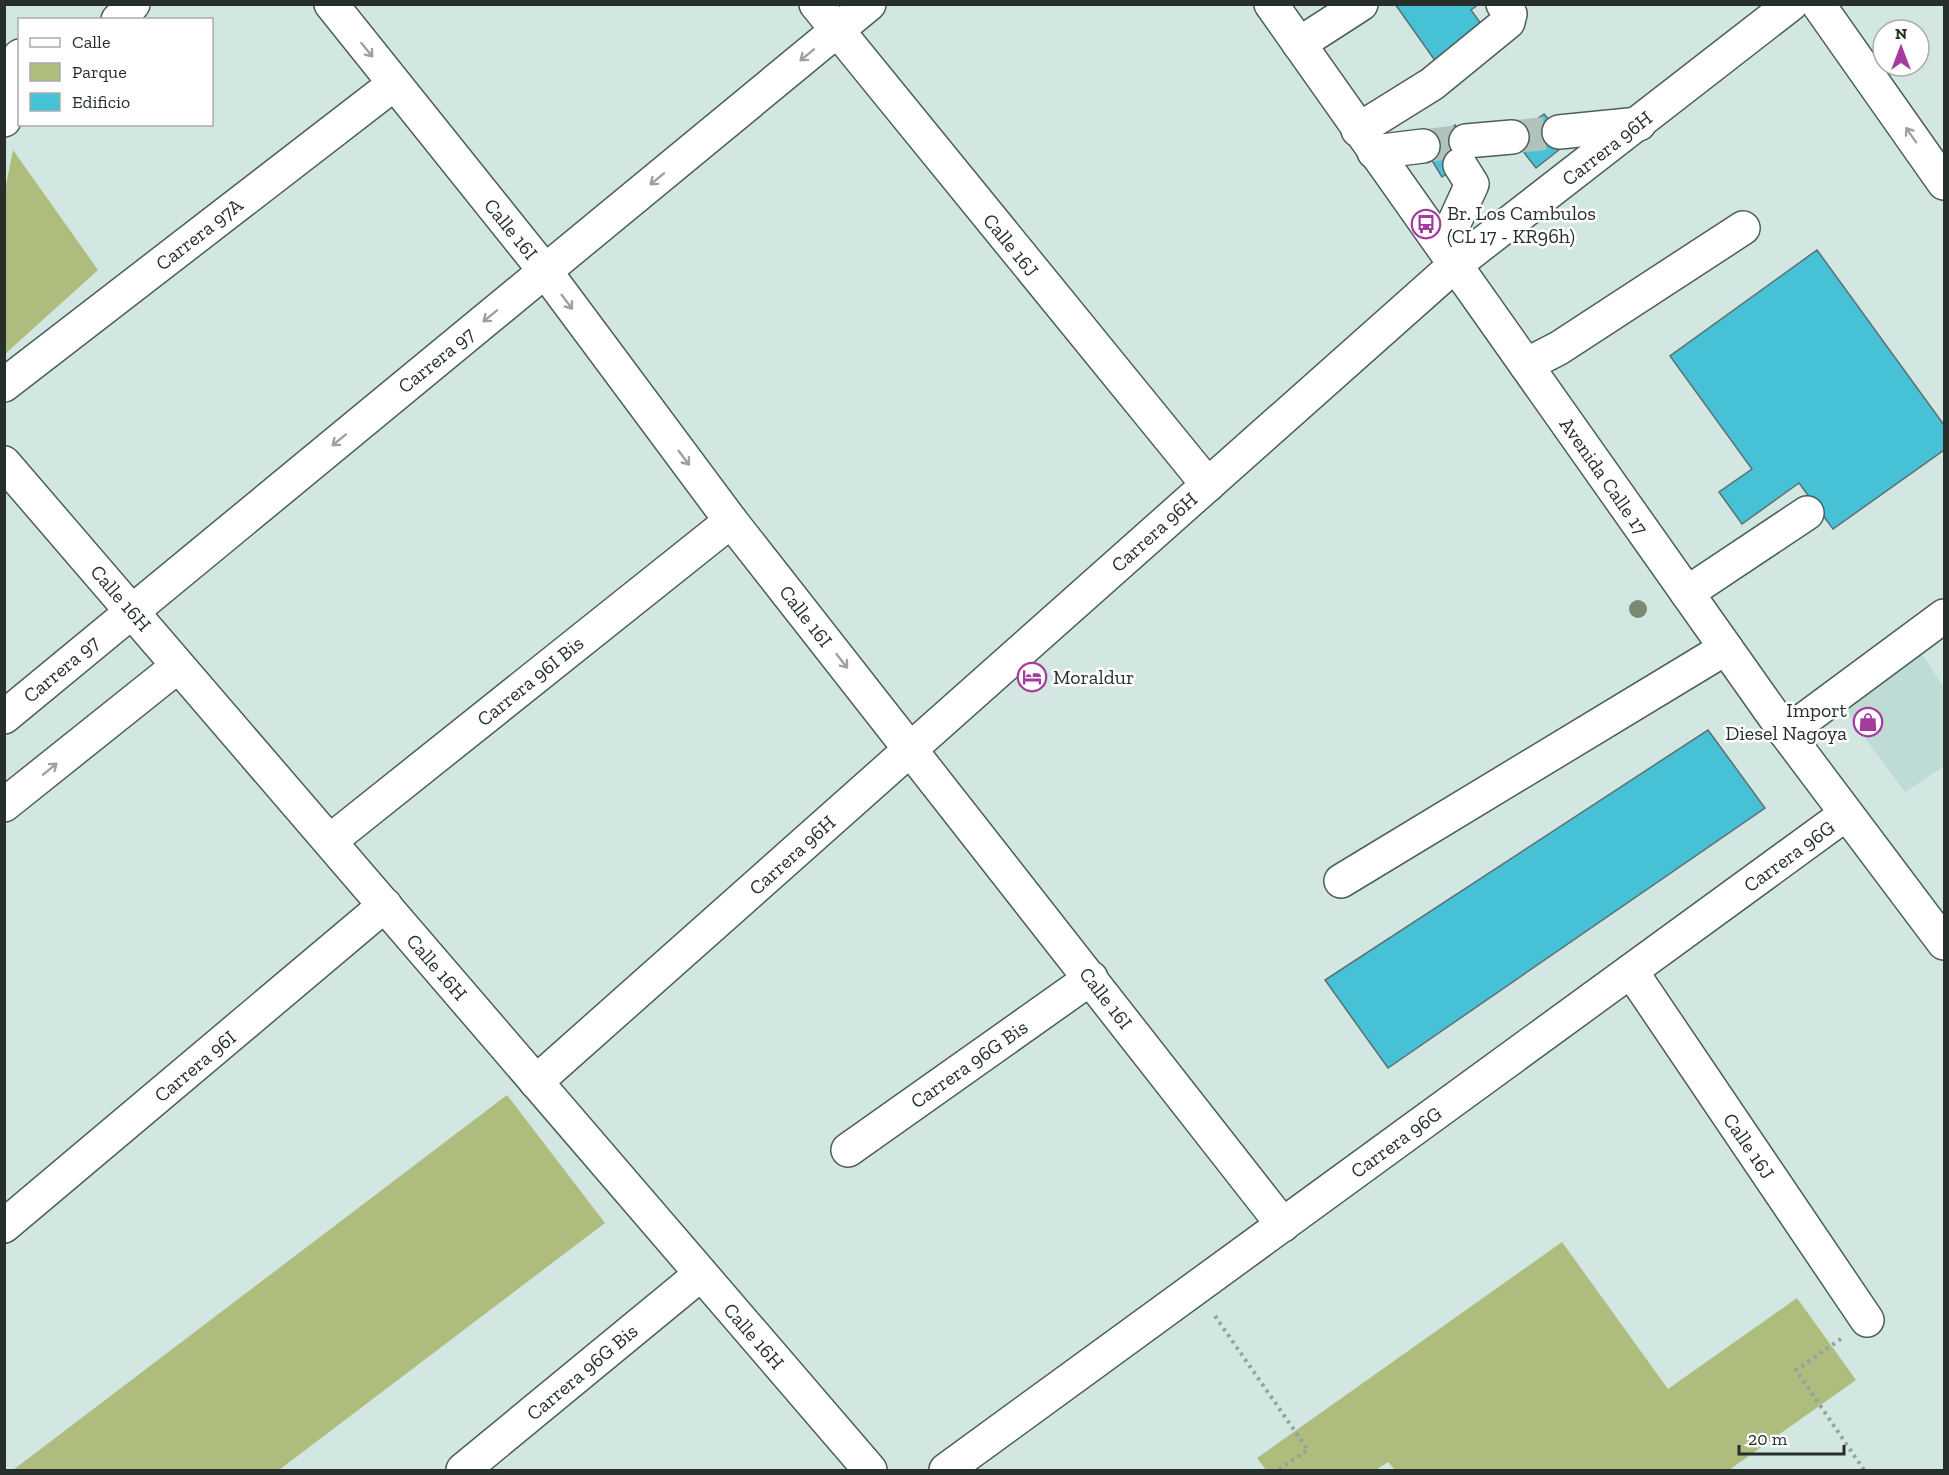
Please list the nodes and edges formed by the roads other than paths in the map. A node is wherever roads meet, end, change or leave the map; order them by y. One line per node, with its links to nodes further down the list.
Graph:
1 (132, 4): 10 (street)
2 (331, 4): 16 (street, Calle 16I, one-way to 16)
3 (816, 4): 11 (street, Calle 16J)
4 (869, 4): 11 (street, Carrera 97)
5 (1271, 4): 13 (street, Avenida Calle 17)
6 (1361, 4): 13 (street)
7 (1503, 4): 21 (street)
8 (1791, 4): 18 (street, Carrera 96H)
9 (1818, 4): 23 (street, one-way to 9)
10 (120, 18)
11 (837, 31): 26 (street, Carrera 97, one-way to 26); 30 (street, Calle 16J)
12 (4, 35): 14 (street)
13 (1299, 44): 21 (street, Avenida Calle 17)
14 (18, 52)
15 (18, 59): 17 (street)
16 (394, 84): 26 (street, Calle 16I); 28 (street, Carrera 97A)
17 (4, 120)
18 (1639, 124): 19 (street); 25 (street, Carrera 96H)
19 (1559, 132)
20 (1512, 137): 25 (street)
21 (1366, 141): 22 (street); 25 (street, Avenida Calle 17)
22 (1423, 147)
23 (1944, 183)
24 (1743, 228): 27 (street)
25 (1449, 256): 27 (street, Avenida Calle 17); 30 (street, Carrera 96H)
26 (544, 271): 32 (street, Calle 16I, one-way to 32); 34 (street, Carrera 97, one-way to 34)
27 (1526, 365): 33 (street, Avenida Calle 17)
28 (4, 385)
29 (4, 464): 34 (street, Calle 16H)
30 (1208, 485): 40 (street, Carrera 96H)
31 (1807, 513): 33 (street)
32 (731, 521): 40 (street, Calle 16I, one-way to 40); 43 (street, Carrera 96I Bis)
33 (1687, 593): 36 (street, Avenida Calle 17)
34 (131, 611): 37 (street, Calle 16H); 38 (street, Carrera 97)
35 (1944, 616): 39 (street)
36 (1726, 648): 39 (street, Avenida Calle 17); 44 (street)
37 (178, 666): 41 (street, one-way to 37); 43 (street, Calle 16H)
38 (4, 717)
39 (1786, 733): 42 (street, Avenida Calle 17)
40 (911, 749): 48 (street, Calle 16I); 49 (street, Carrera 96H)
41 (4, 806)
42 (1846, 814): 46 (street, Avenida Calle 17); 47 (street, Carrera 96G)
43 (330, 841): 45 (street, Calle 16H)
44 (1341, 881)
45 (385, 906): 49 (street, Calle 16H); 52 (street, Carrera 96I)
46 (1944, 943)
47 (1631, 971): 51 (street, Carrera 96G); 54 (street, Calle 16J)
48 (1091, 978): 50 (street, Carrera 96G Bis); 51 (street, Calle 16I)
49 (536, 1082): 53 (street, Calle 16H)
50 (848, 1150)
51 (1283, 1225): 57 (street, Carrera 96G)
52 (4, 1226)
53 (701, 1274): 55 (street, Carrera 96G Bis); 56 (street, Calle 16H)
54 (1867, 1320)
55 (463, 1470)
56 (870, 1470)
57 (946, 1470)

